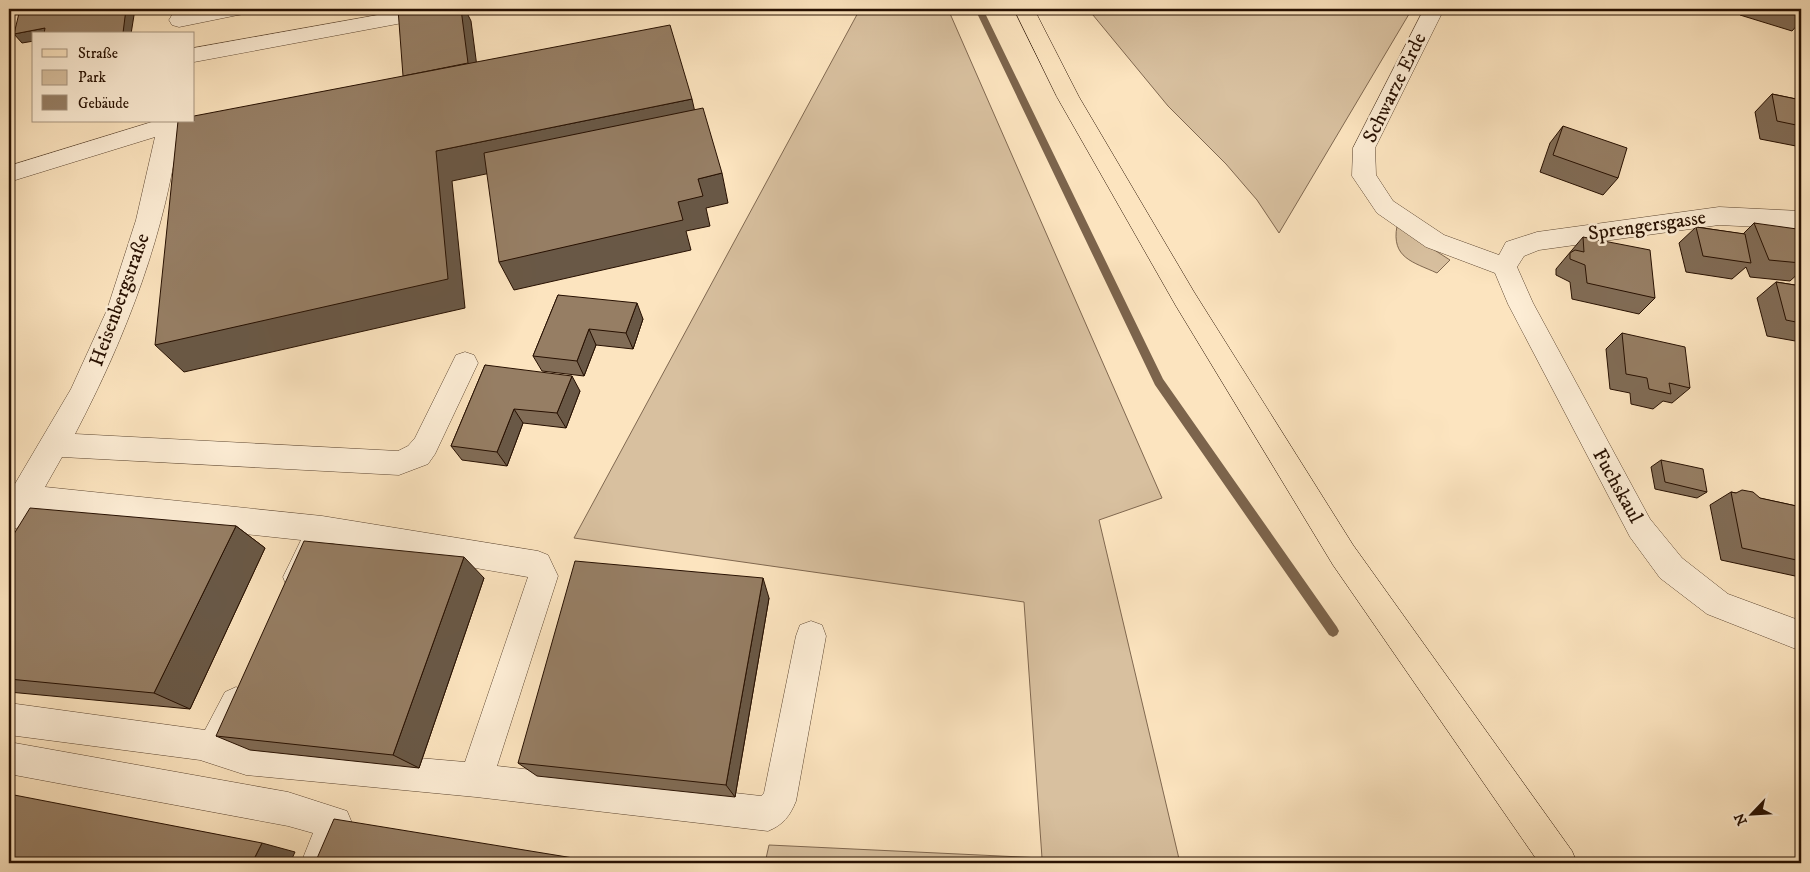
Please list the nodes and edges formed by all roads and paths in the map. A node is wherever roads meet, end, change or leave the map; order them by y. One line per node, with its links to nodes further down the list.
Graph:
1 (238, 9): 5 (street)
2 (445, 9): 6 (street)
3 (1024, 9): 24 (main road)
4 (1434, 9): 10 (street, Schwarze Erde)
5 (179, 21)
6 (195, 55)
7 (168, 123): 8 (street); 12 (street, Heisenbergstraße)
8 (9, 174)
9 (1801, 220): 10 (street, Sprengersgasse)
10 (1505, 266): 17 (street, Fuchskaul)
11 (466, 362): 12 (street)
12 (55, 445): 13 (street, Heisenbergstraße)
13 (16, 507): 14 (street)
14 (322, 529): 15 (street); 22 (street)
15 (287, 600)
16 (811, 636): 22 (street)
17 (1801, 636)
18 (248, 679): 20 (street)
19 (9, 720): 20 (street)
20 (214, 749): 22 (street)
21 (9, 758): 23 (street)
22 (476, 780)
23 (318, 863)
24 (1560, 863)

